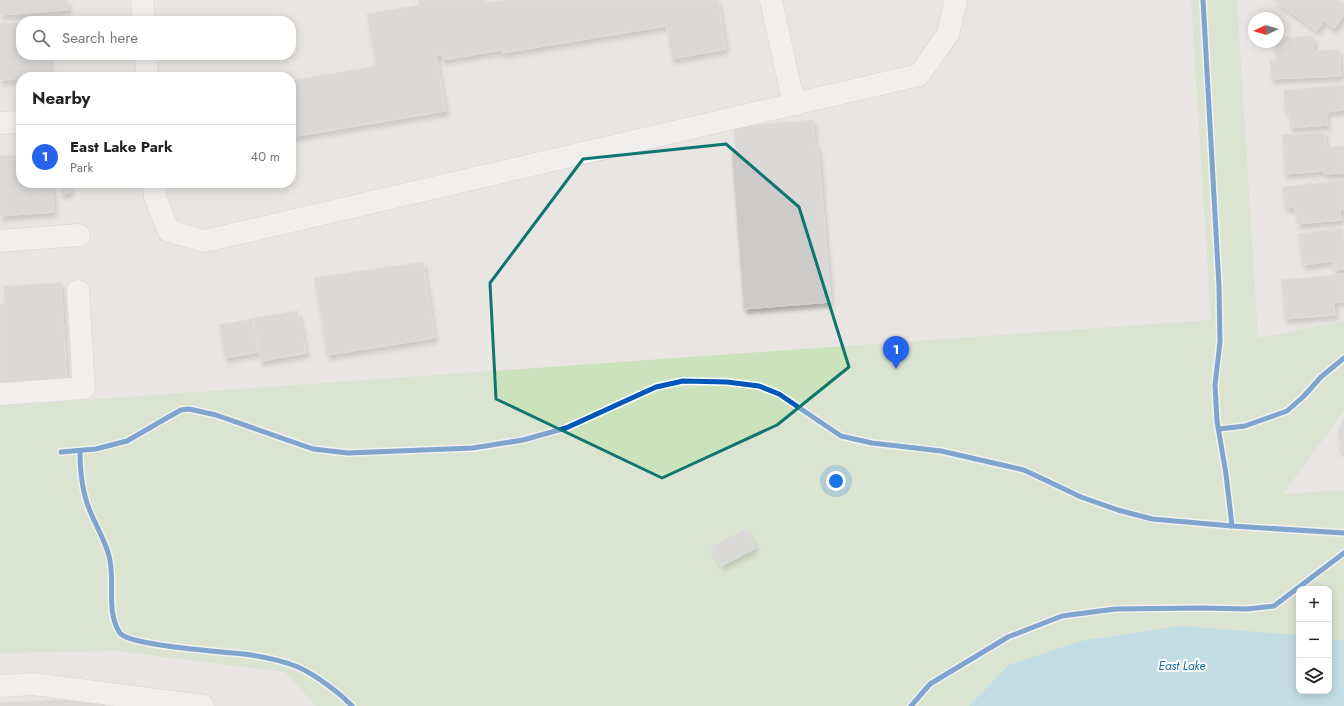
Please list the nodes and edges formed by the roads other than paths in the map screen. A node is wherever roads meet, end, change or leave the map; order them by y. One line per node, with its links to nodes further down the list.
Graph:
1 (142, 0): 4 (lane)
2 (771, 0): 7 (lane)
3 (956, 0): 7 (lane)
4 (144, 16)
5 (146, 60): 6 (lane)
6 (147, 72)
7 (794, 104): 10 (lane)
8 (16, 122): 9 (lane)
9 (0, 124)
10 (154, 188)
11 (79, 235): 12 (lane)
12 (0, 241)
13 (78, 291): 14 (lane)
14 (0, 394)
15 (0, 686): 16 (lane)
16 (203, 706)

